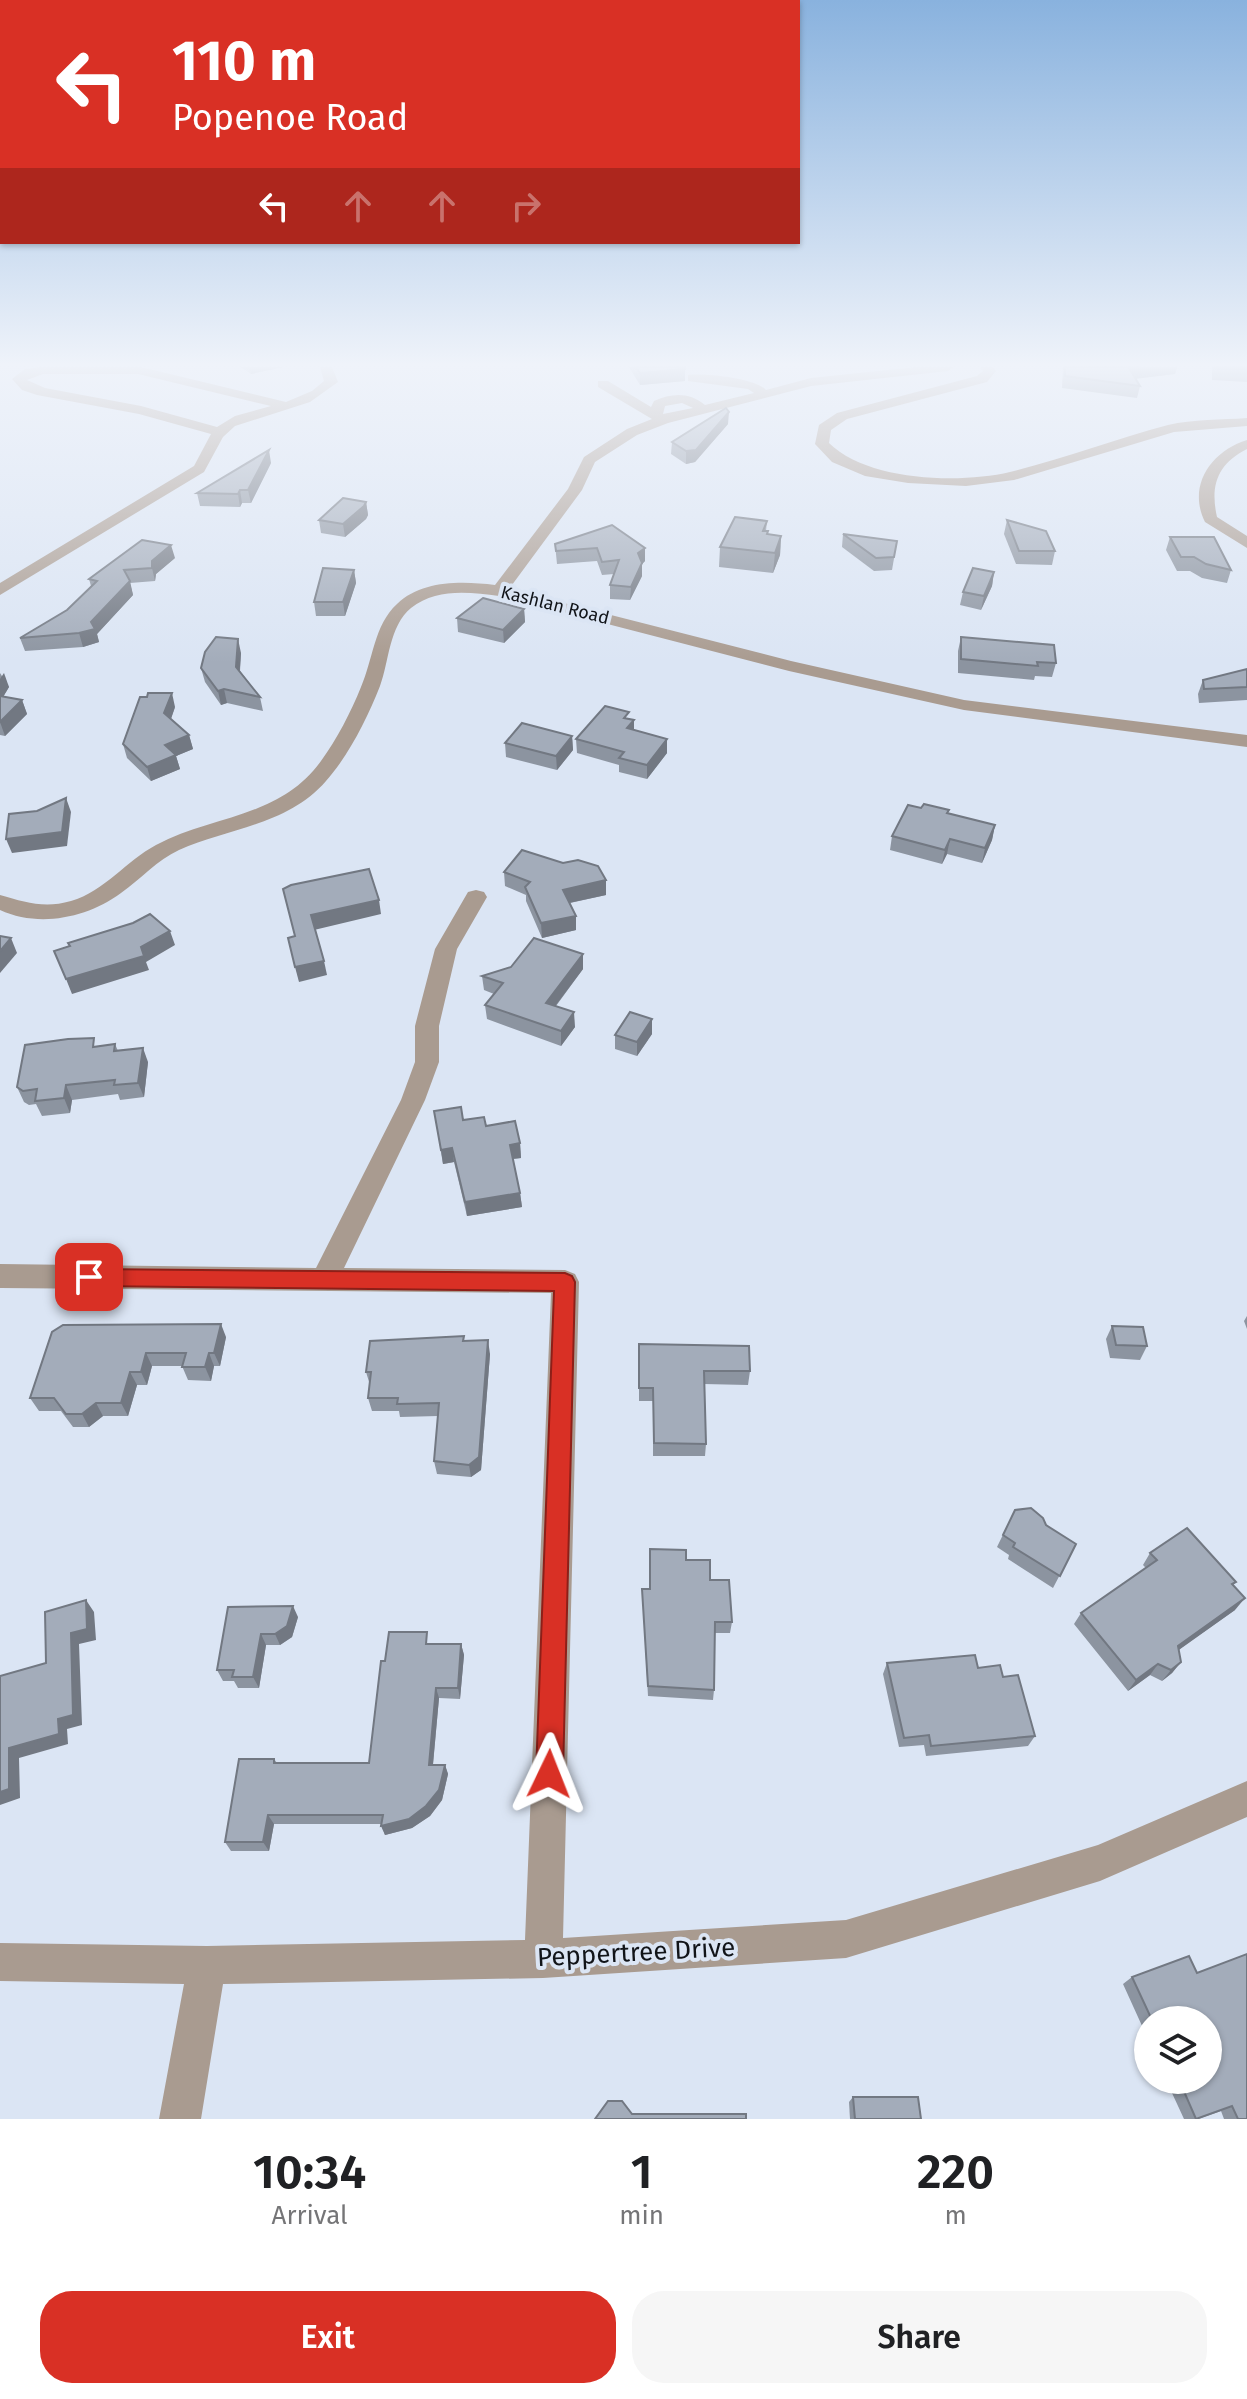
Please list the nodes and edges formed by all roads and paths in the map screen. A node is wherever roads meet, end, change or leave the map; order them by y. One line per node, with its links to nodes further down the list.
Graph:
1 (202, 466): 7 (street)
2 (586, 466): 8 (street)
3 (853, 466): 4 (street)
4 (1046, 466)
5 (1215, 466): 6 (street)
6 (1247, 543)
7 (0, 590)
8 (499, 591): 9 (street, Kashlan Road); 11 (street, Kashlan Road)
9 (1247, 741)
10 (476, 897): 13 (street)
11 (0, 902)
12 (0, 1276): 13 (street)
13 (324, 1280): 15 (street)
14 (1247, 1799): 15 (street, Peppertree Drive)
15 (543, 1959): 17 (street, Peppertree Drive)
16 (0, 1962): 17 (street, Peppertree Drive)
17 (207, 1965): 18 (street)
18 (180, 2119)

